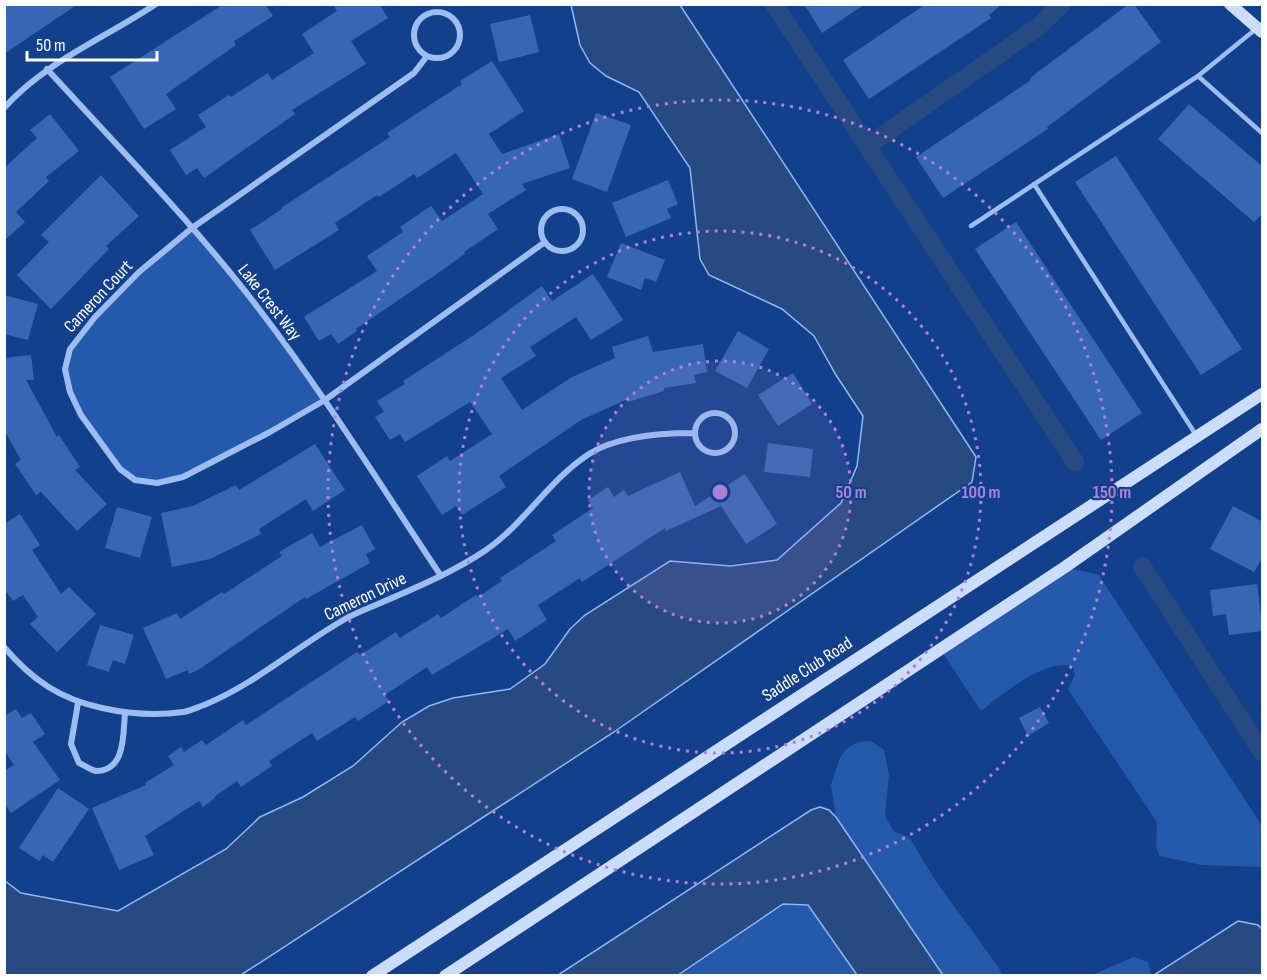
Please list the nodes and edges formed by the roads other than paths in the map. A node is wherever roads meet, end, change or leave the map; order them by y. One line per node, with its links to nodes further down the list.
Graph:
1 (156, 4): 5 (street)
2 (1230, 4): 3 (street)
3 (1261, 28): 6 (lane)
4 (427, 56): 4 (street); 11 (street, Cameron Court)
5 (47, 69): 7 (street); 11 (street, Lake Crest Way)
6 (1198, 76): 8 (lane); 9 (lane)
7 (4, 108)
8 (1263, 133)
9 (1034, 184): 10 (lane); 17 (lane)
10 (971, 226)
11 (192, 228): 14 (street, Lake Crest Way); 14 (street, Cameron Court)
12 (545, 242): 12 (street); 14 (street, Cameron Court)
13 (1263, 394): 17 (street, Saddle Club Road)
14 (325, 400): 18 (street, Lake Crest Way)
15 (1263, 429): 23 (street)
16 (694, 433): 16 (street); 18 (street, Cameron Drive)
17 (1198, 437): 22 (street, Saddle Club Road)
18 (441, 576): 21 (street, Cameron Drive)
19 (4, 647): 20 (street, Cameron Drive)
20 (78, 703): 21 (street, Cameron Drive); 21 (street)
21 (125, 713)
22 (372, 975)
23 (445, 975)

